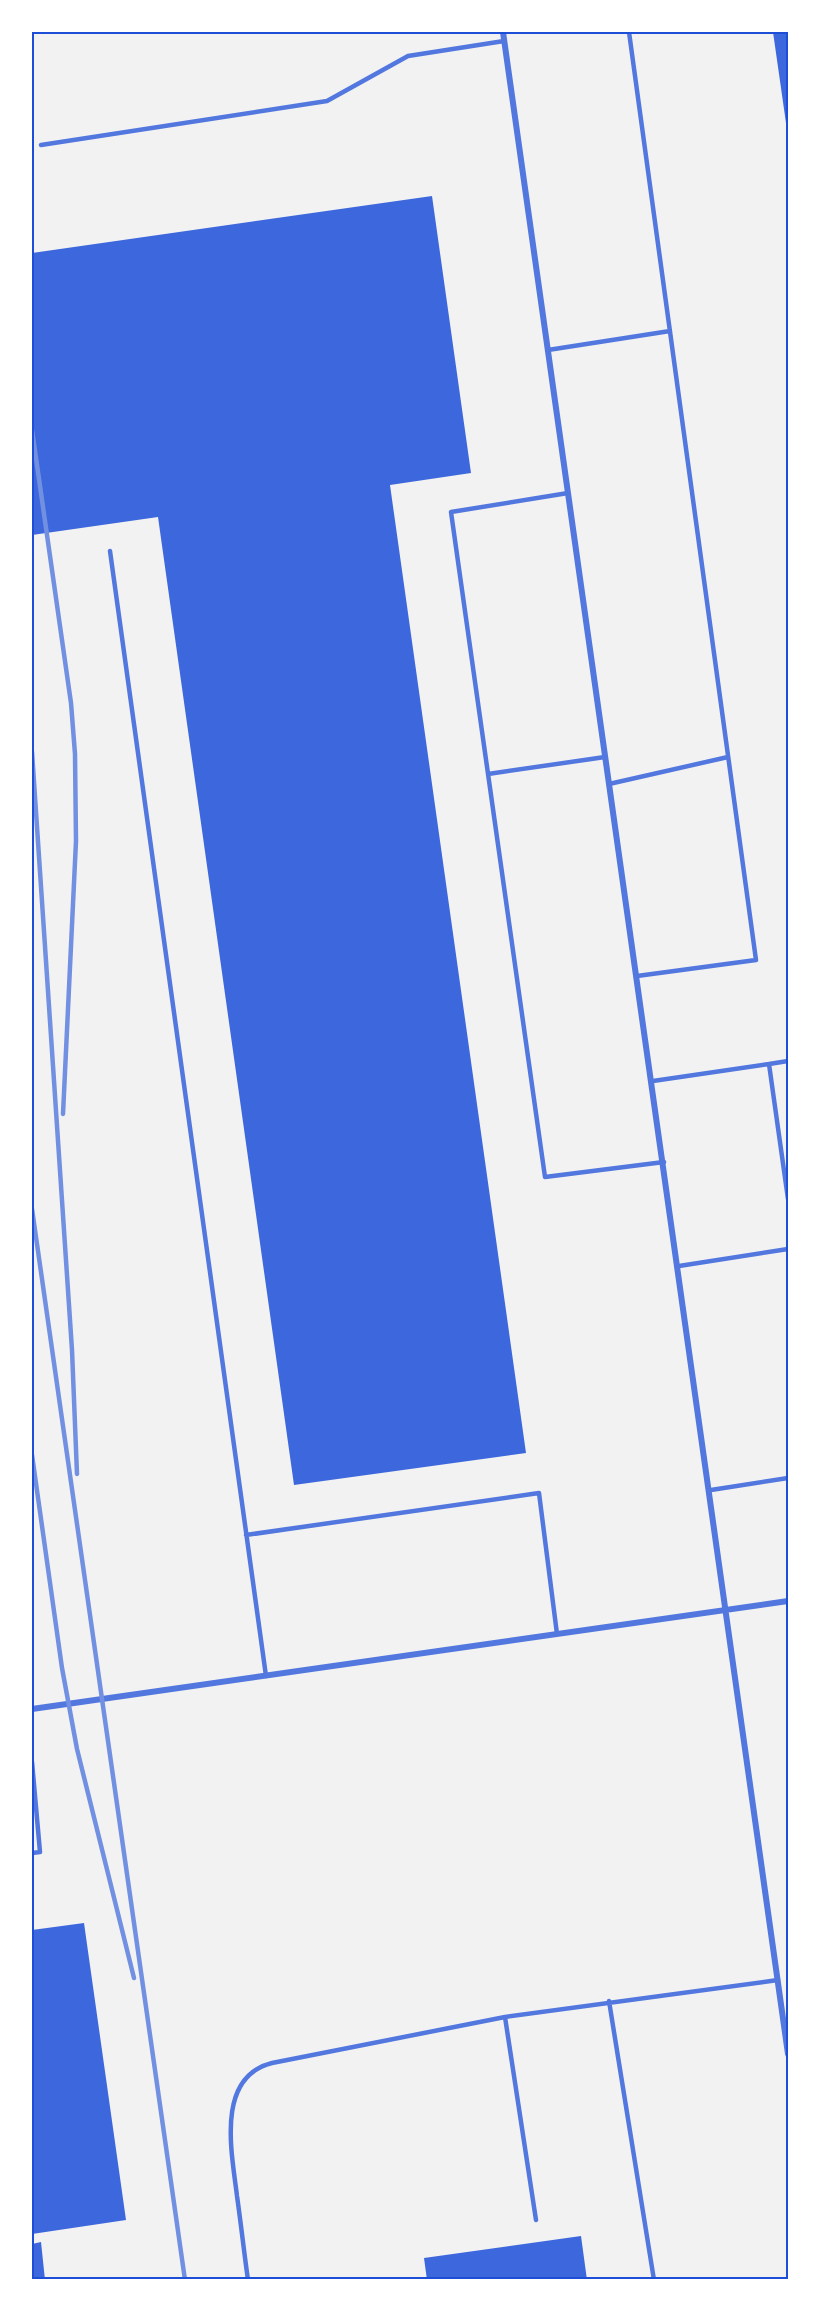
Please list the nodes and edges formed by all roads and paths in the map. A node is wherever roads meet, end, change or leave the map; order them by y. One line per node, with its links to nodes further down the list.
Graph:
1 (503, 32): 3 (street)
2 (629, 32): 5 (lane)
3 (504, 41): 4 (lane); 6 (street)
4 (42, 145)
5 (670, 331): 6 (lane); 10 (lane)
6 (548, 350): 7 (street)
7 (568, 493): 9 (street); 11 (lane)
8 (110, 551): 23 (lane)
9 (605, 757): 11 (lane); 12 (street)
10 (728, 757): 12 (lane); 13 (lane)
11 (488, 774): 17 (lane)
12 (609, 784): 13 (street)
13 (637, 976): 16 (street)
14 (789, 1061): 15 (lane)
15 (769, 1064): 16 (lane); 18 (lane)
16 (653, 1080): 17 (street)
17 (664, 1162): 20 (street)
18 (789, 1199)
19 (789, 1249): 20 (lane)
20 (679, 1266): 22 (street)
21 (789, 1478): 22 (lane)
22 (711, 1490): 25 (street)
23 (246, 1535): 26 (lane); 27 (lane)
24 (789, 1601): 25 (street)
25 (728, 1610): 26 (street); 31 (street)
26 (557, 1634): 27 (street)
27 (266, 1676): 28 (street)
28 (32, 1709)
29 (32, 1762): 30 (lane)
30 (32, 1853)
31 (778, 1980): 32 (lane); 34 (street)
32 (609, 2001): 33 (lane); 37 (lane)
33 (504, 2017): 35 (lane); 36 (lane)
34 (789, 2054)
35 (536, 2220)
36 (248, 2280)
37 (654, 2280)

